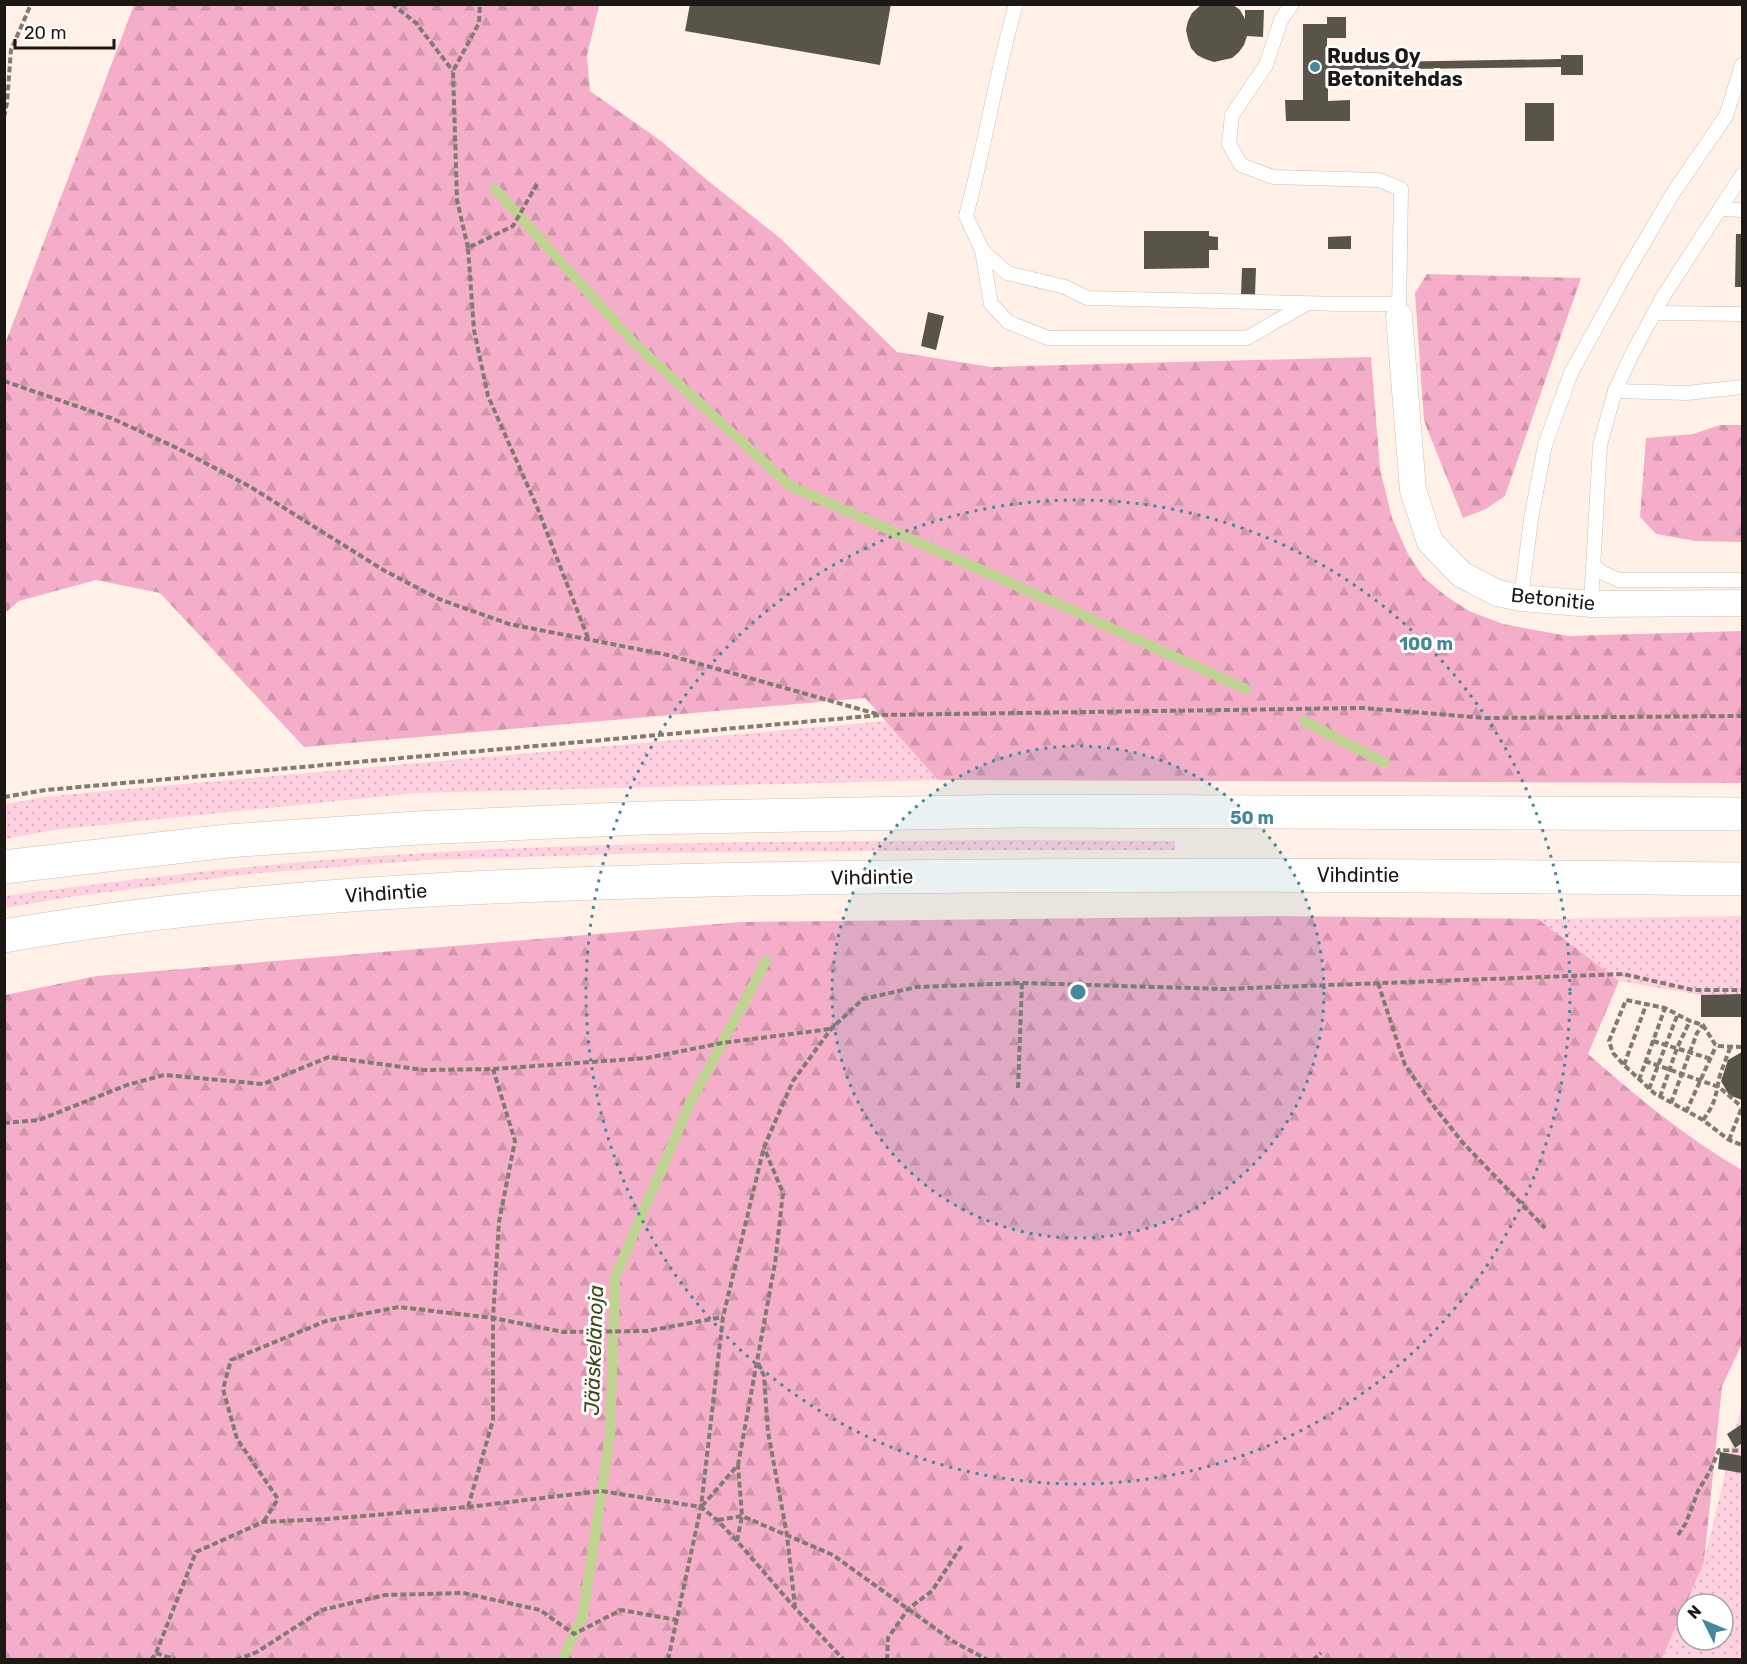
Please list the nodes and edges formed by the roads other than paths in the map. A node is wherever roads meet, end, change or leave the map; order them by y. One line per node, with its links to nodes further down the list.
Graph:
1 (1016, 4): 7 (lane)
2 (1292, 4): 9 (lane)
3 (1743, 65): 16 (lane)
4 (1743, 175): 5 (lane)
5 (1721, 209): 6 (lane); 10 (lane)
6 (1743, 210)
7 (982, 250): 8 (lane); 8 (lane)
8 (1308, 303): 9 (lane)
9 (1399, 310): 16 (street, Betonitie)
10 (1654, 313): 11 (lane); 13 (lane)
11 (1743, 314)
12 (1743, 387): 13 (lane)
13 (1615, 391): 14 (lane)
14 (1593, 566): 15 (lane); 18 (lane)
15 (1743, 580)
16 (1521, 598): 18 (street, Betonitie)
17 (1743, 603): 18 (street, Betonitie)
18 (1591, 604)
19 (1743, 814): 20 (main road)
20 (4, 867)
21 (1743, 879): 22 (main road, Vihdintie)
22 (4, 936)

